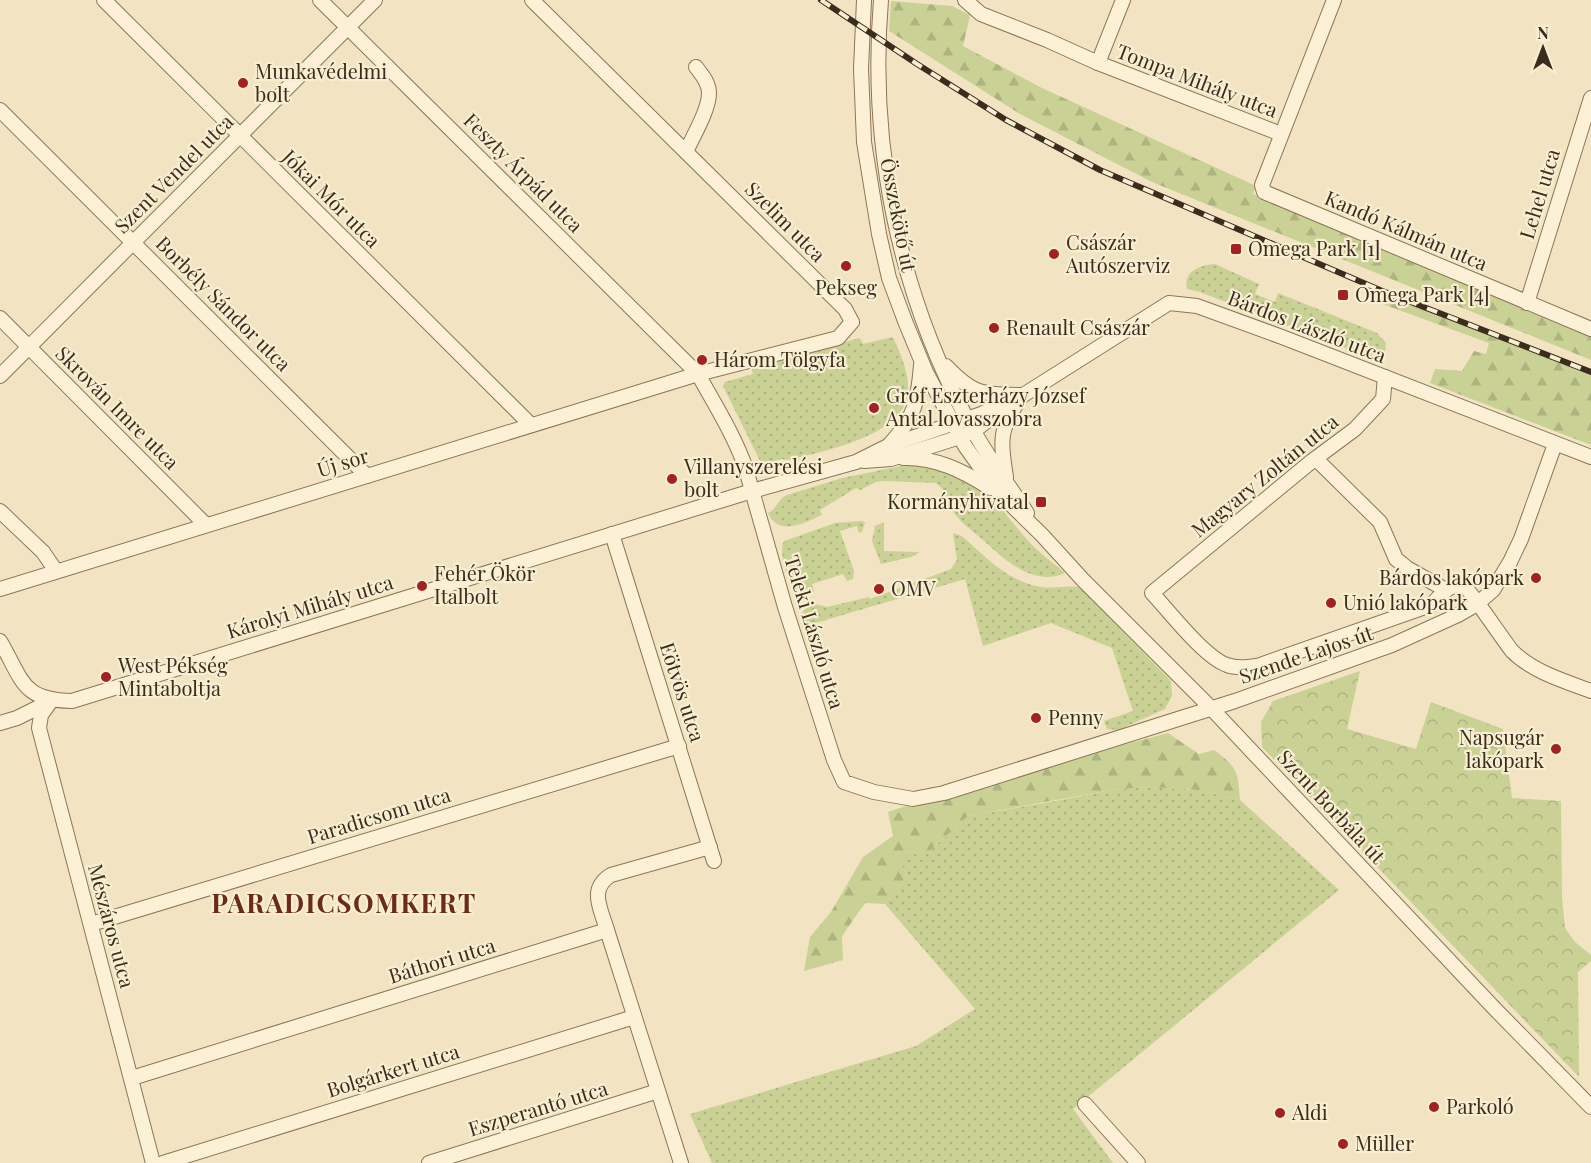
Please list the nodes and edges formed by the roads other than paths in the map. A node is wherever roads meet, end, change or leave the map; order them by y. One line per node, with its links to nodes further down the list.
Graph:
1 (104, 0): 16 (street, Jókai Mór utca)
2 (320, 0): 10 (street, Feszty Árpád utca)
3 (375, 0): 10 (street, Szent Vendel utca)
4 (532, 0): 17 (street, Szelim utca)
5 (864, 0): 25 (street, Összekötő út)
6 (881, 0): 24 (street, Összekötő út)
7 (965, 0): 11 (street, Tompa Mihály utca)
8 (1124, 0): 11 (street, Tompa Mihály utca)
9 (1334, 0): 15 (street)
10 (348, 27): 16 (street, Szent Vendel utca); 26 (street, Feszty Árpád utca)
11 (1098, 63): 15 (street, Tompa Mihály utca)
12 (696, 67): 17 (street)
13 (1591, 98): 19 (street, Lehel utca)
14 (0, 110): 18 (street, Borbély Sándor utca)
15 (1281, 134): 19 (street, Kandó Kálmán utca)
16 (240, 135): 18 (street, Szent Vendel utca); 32 (street, Jókai Mór utca)
17 (686, 152): 21 (street, Szelim utca)
18 (133, 242): 23 (street, Szent Vendel utca); 39 (street, Borbély Sándor utca)
19 (1527, 303): 22 (street, Kandó Kálmán utca)
20 (0, 318): 23 (street, Skrován Imre utca)
21 (852, 322): 26 (street, Új sor)
22 (1591, 329)
23 (29, 347): 27 (street, Szent Vendel utca); 43 (street, Skrován Imre utca)
24 (936, 355): 29 (street); 30 (street, Összekötő út)
25 (921, 360): 31 (street, Összekötő út); 36 (street)
26 (698, 374): 32 (street, Új sor); 41 (street, Feszty Árpád utca)
27 (0, 376)
28 (1385, 377): 29 (street, Bárdos László utca); 35 (street, Bárdos László utca); 38 (street, Magyary Zoltán utca)
29 (1022, 395): 30 (street, Károlyi Mihály utca); 33 (street, Károlyi Mihály utca); 40 (street)
30 (966, 418): 31 (street, Károlyi Mihály utca); 33 (street, Szent Borbála út)
31 (952, 424): 34 (street, Összekötő út); 36 (street, Károlyi Mihály utca)
32 (531, 425): 39 (street, Új sor)
33 (974, 431): 34 (street, Károlyi Mihály utca); 40 (street, Szent Borbála út)
34 (960, 437): 36 (street, Károlyi Mihály utca); 40 (street, Szent Borbála út)
35 (1555, 444): 37 (street, Bárdos László utca); 48 (street, Szende Lajos út)
36 (890, 452): 40 (street); 41 (street, Károlyi Mihály utca)
37 (1591, 457)
38 (1316, 459): 47 (street); 47 (street, Magyary Zoltán utca)
39 (367, 476): 43 (street, Új sor)
40 (1002, 487): 52 (street, Szent Borbála út)
41 (752, 491): 44 (street, Károlyi Mihály utca); 55 (street, Teleki László utca)
42 (0, 511): 45 (street)
43 (206, 525): 45 (street, Új sor)
44 (612, 534): 51 (street, Károlyi Mihály utca); 54 (street, Eötvös utca)
45 (56, 571): 46 (street, Új sor)
46 (0, 589)
47 (1446, 590): 48 (street)
48 (1477, 604): 50 (street); 52 (street, Szende Lajos út)
49 (0, 641): 51 (street)
50 (1591, 691)
51 (51, 701): 53 (street); 56 (street, Mészáros utca)
52 (1211, 708): 55 (street, Szende Lajos út); 62 (street, Szent Borbála út)
53 (0, 723)
54 (678, 746): 56 (street, Paradicsom utca); 57 (street, Eötvös utca)
55 (844, 782)
56 (91, 924): 59 (street, Mészáros utca)
57 (607, 930): 58 (street); 59 (street, Báthori utca)
58 (634, 1017): 60 (street); 64 (street, Bolgárkert utca)
59 (132, 1078): 63 (street, Mészáros utca)
60 (658, 1091): 65 (street, Eszperantó utca); 66 (street)
61 (1085, 1104): 67 (street)
62 (1591, 1107)
63 (153, 1163)
64 (163, 1163)
65 (429, 1163)
66 (681, 1163)
67 (1138, 1163)

